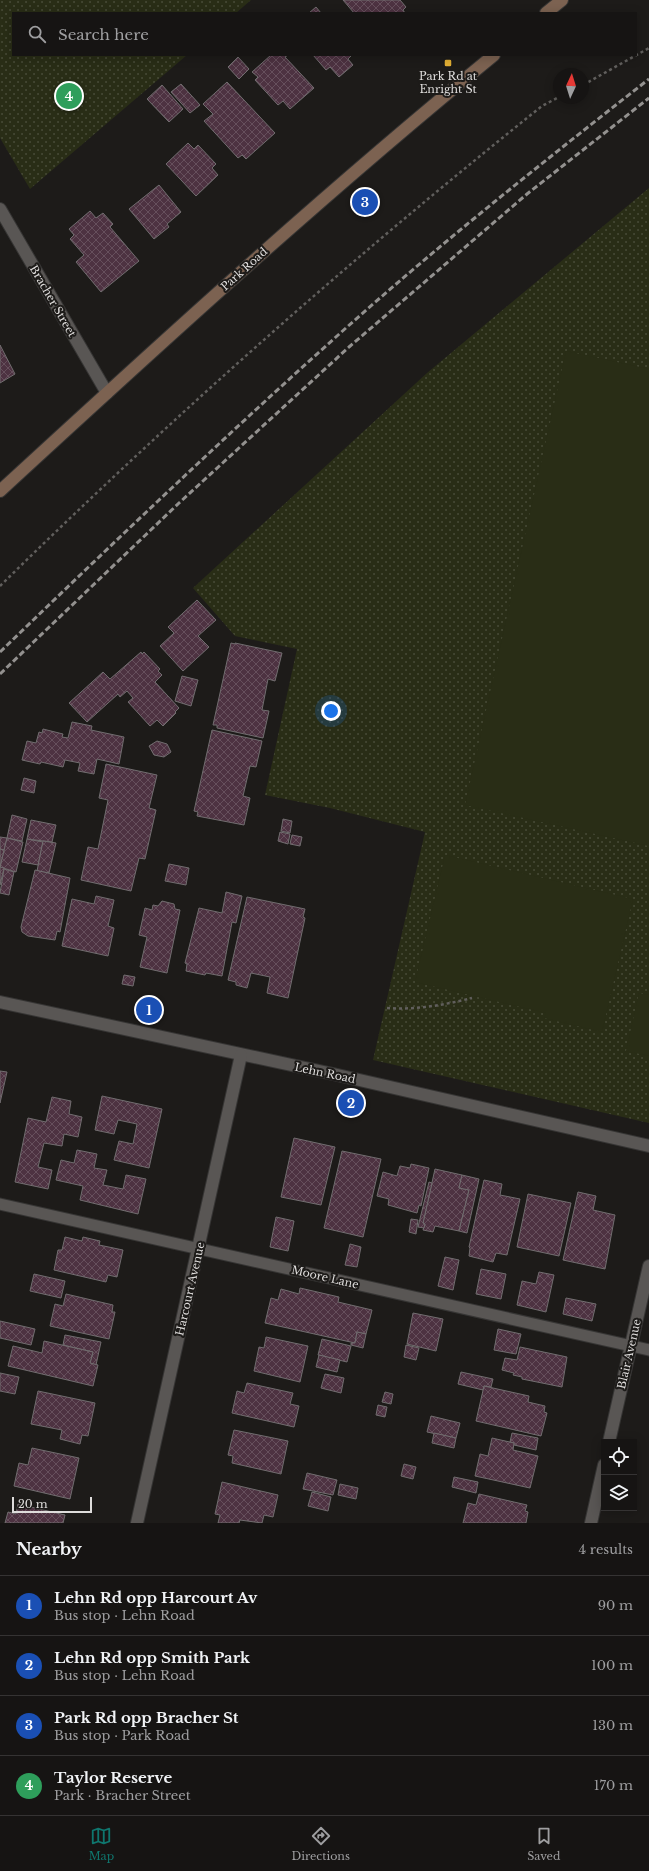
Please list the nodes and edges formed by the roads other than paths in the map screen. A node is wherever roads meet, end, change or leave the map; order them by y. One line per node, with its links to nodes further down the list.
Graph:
1 (562, 0): 2 (main road)
2 (547, 12)
3 (493, 56): 5 (main road, Park Road)
4 (0, 209): 5 (street, Bracher Street)
5 (106, 393): 6 (main road, Park Road)
6 (0, 490)
7 (0, 1002): 8 (street, Lehn Road)
8 (241, 1055): 9 (street, Lehn Road); 11 (street, Harcourt Avenue)
9 (649, 1146)
10 (0, 1204): 11 (lane, Moore Lane)
11 (199, 1248): 13 (lane, Moore Lane); 17 (street, Harcourt Avenue)
12 (649, 1266): 13 (street, Blair Avenue)
13 (631, 1346): 14 (lane, Moore Lane); 15 (street, Blair Avenue)
14 (649, 1350)
15 (610, 1439)
16 (602, 1475): 18 (street)
17 (137, 1523)
18 (591, 1523)

